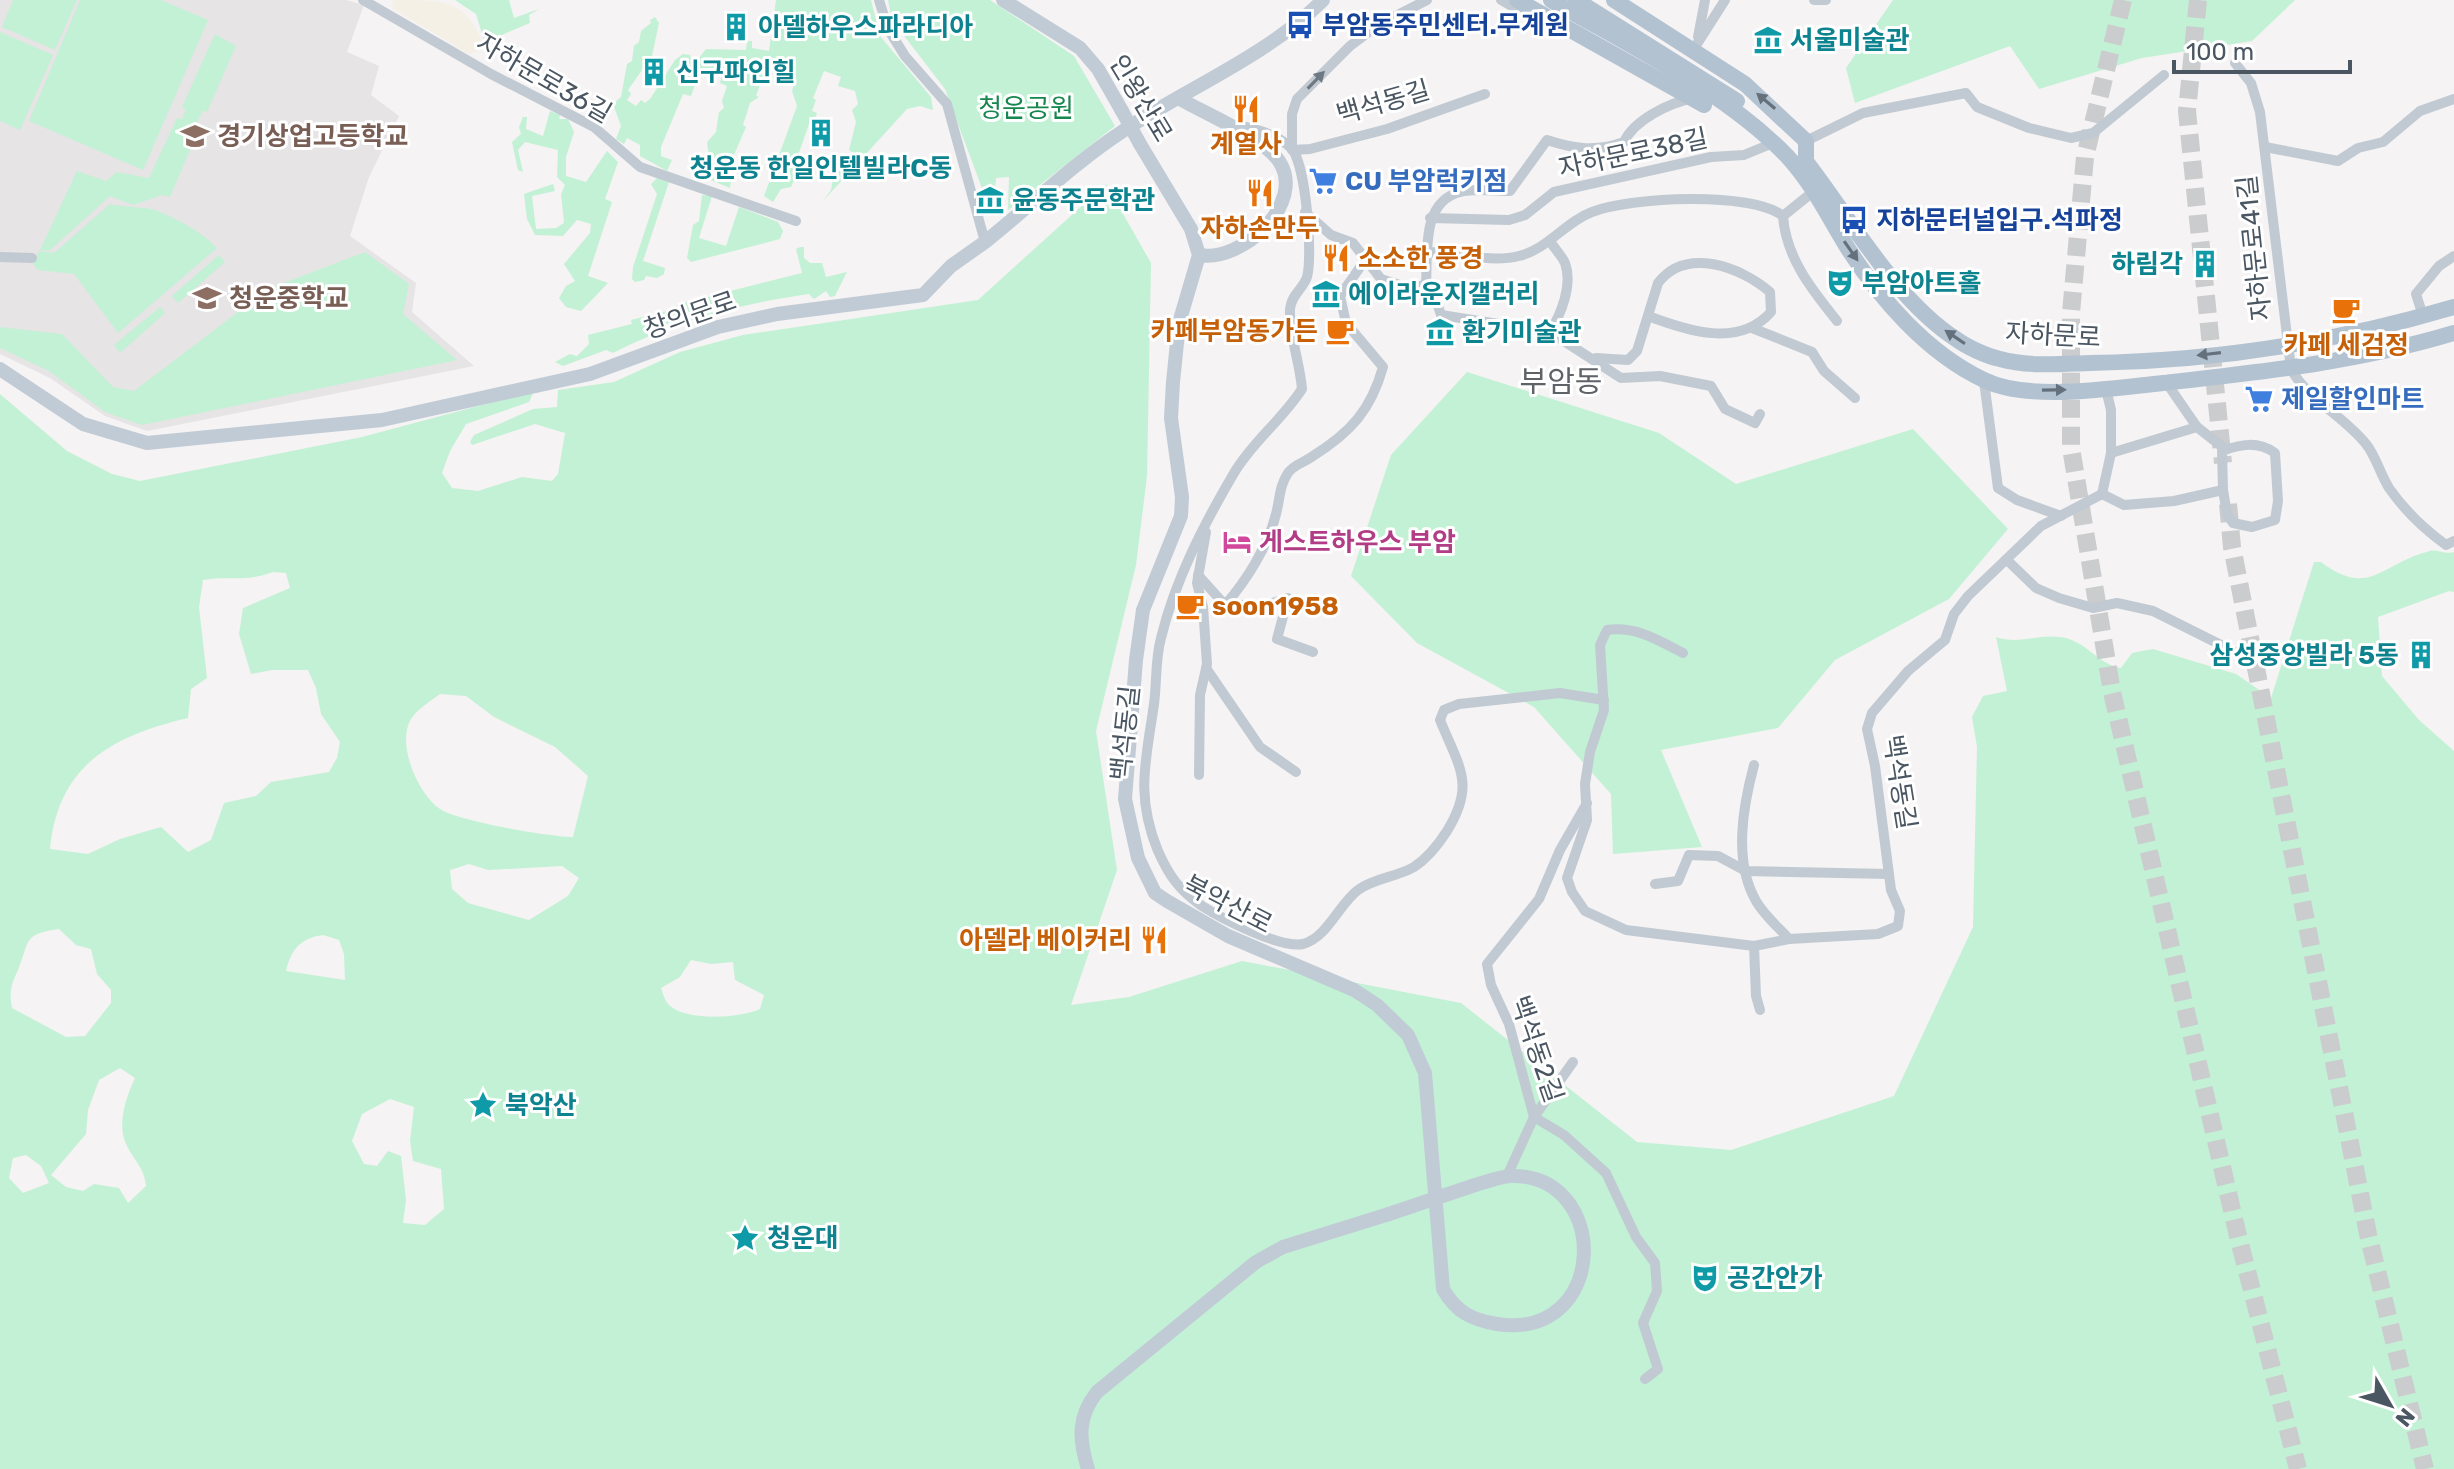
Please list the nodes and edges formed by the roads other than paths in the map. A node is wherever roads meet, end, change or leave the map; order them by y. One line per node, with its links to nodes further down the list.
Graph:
1 (363, 0): 33 (street, 자하문로36길)
2 (879, 0): 35 (street)
3 (1003, 0): 37 (street, 인왕산로, bridge)
4 (1323, 0): 20 (street, 창의문로)
5 (1427, 0): 27 (street, one-way to 5)
6 (1501, 0): 19 (street)
7 (1517, 0): 19 (main road)
8 (1551, 0): 23 (main road, 자하문로)
9 (1576, 0): 28 (main road, 자하문로)
10 (1614, 0): 15 (main road)
11 (1705, 0): 15 (street)
12 (1725, 0): 15 (street)
13 (1814, 0): 14 (street)
14 (1826, 0)
15 (1696, 47): 24 (main road, one-way to 15)
16 (2235, 63): 26 (street, 자하문로41길)
17 (2164, 75): 24 (street)
18 (1485, 94): 27 (street, 백석동길)
19 (1687, 95): 23 (main road); 32 (street)
20 (1180, 99): 22 (street); 35 (street, 창의문로)
21 (2454, 99): 26 (street, 자하문로41길)
22 (1222, 123): 27 (street); 37 (street)
23 (1752, 124): 25 (main road, 자하문로)
24 (1806, 141): 28 (main road)
25 (1773, 143): 29 (main road, 자하문로); 32 (street, 자하문로38길)
26 (2265, 147): 50 (street, 자하문로41길)
27 (1292, 150): 30 (street, 백석동길)
28 (1806, 163): 50 (main road, 자하문로, one-way to 28)
29 (1814, 191): 31 (street); 54 (main road, 자하문로, one-way to 54)
30 (1305, 212): 40 (street); 65 (street, 백석동길)
31 (1783, 216): 34 (street); 46 (street)
32 (1430, 218): 36 (street)
33 (796, 221)
34 (1550, 241): 36 (street); 48 (street)
35 (985, 242): 52 (street, 창의문로)
36 (1428, 252): 42 (street)
37 (1199, 255): 87 (street, 북악산로)
38 (2454, 256): 45 (street)
39 (0, 257): 41 (street)
40 (1367, 257): 42 (street); 69 (street)
41 (32, 258)
42 (1426, 284): 48 (street)
43 (2454, 307): 45 (main road, 자하문로)
44 (1648, 316): 47 (street); 47 (street); 51 (street)
45 (2423, 316): 50 (main road, 자하문로)
46 (1837, 321)
47 (1752, 328): 57 (street)
48 (1550, 332): 51 (street)
49 (2454, 333): 53 (main road, 자하문로)
50 (2286, 345): 53 (street, 자하문로41길)
51 (1578, 353): 58 (street)
52 (0, 369)
53 (2291, 369): 55 (main road, 자하문로); 66 (street)
54 (1984, 381): 56 (main road, 자하문로, one-way to 56); 64 (street, 자하문로)
55 (2166, 382): 56 (main road, 자하문로); 59 (street)
56 (2106, 389): 61 (street)
57 (1855, 398)
58 (1760, 414)
59 (2197, 427): 60 (street); 61 (street)
60 (2225, 449): 62 (street); 62 (street)
61 (2111, 453): 63 (street)
62 (2223, 490): 63 (street)
63 (2102, 494): 64 (street, 백석동길)
64 (2061, 516): 67 (street, 백석동길)
65 (1207, 526): 68 (street); 74 (street, 백석동길)
66 (2450, 543)
67 (2008, 561): 72 (street); 80 (street, 백석동길)
68 (1198, 575): 69 (street); 73 (street)
69 (1225, 605): 70 (street)
70 (1313, 652)
71 (1683, 653): 74 (street, 백석동길)
72 (2243, 656)
73 (1206, 668): 76 (street); 77 (street)
74 (1604, 700): 78 (street, 백석동길)
75 (1754, 765): 79 (street)
76 (1296, 772)
77 (1199, 775)
78 (1588, 801): 83 (street, 백석동길); 86 (street, 백석동2길)
79 (1746, 871): 80 (street); 81 (street); 82 (street)
80 (1889, 874): 82 (street, 백석동길)
81 (1655, 884)
82 (1789, 939): 83 (street, 백석동길)
83 (1754, 946): 84 (street)
84 (1760, 1010)
85 (1573, 1062): 86 (street)
86 (1534, 1117): 87 (street); 88 (street, 백석동2길)
87 (1507, 1176): 89 (street, bridge)
88 (1645, 1379)
89 (1088, 1469)

